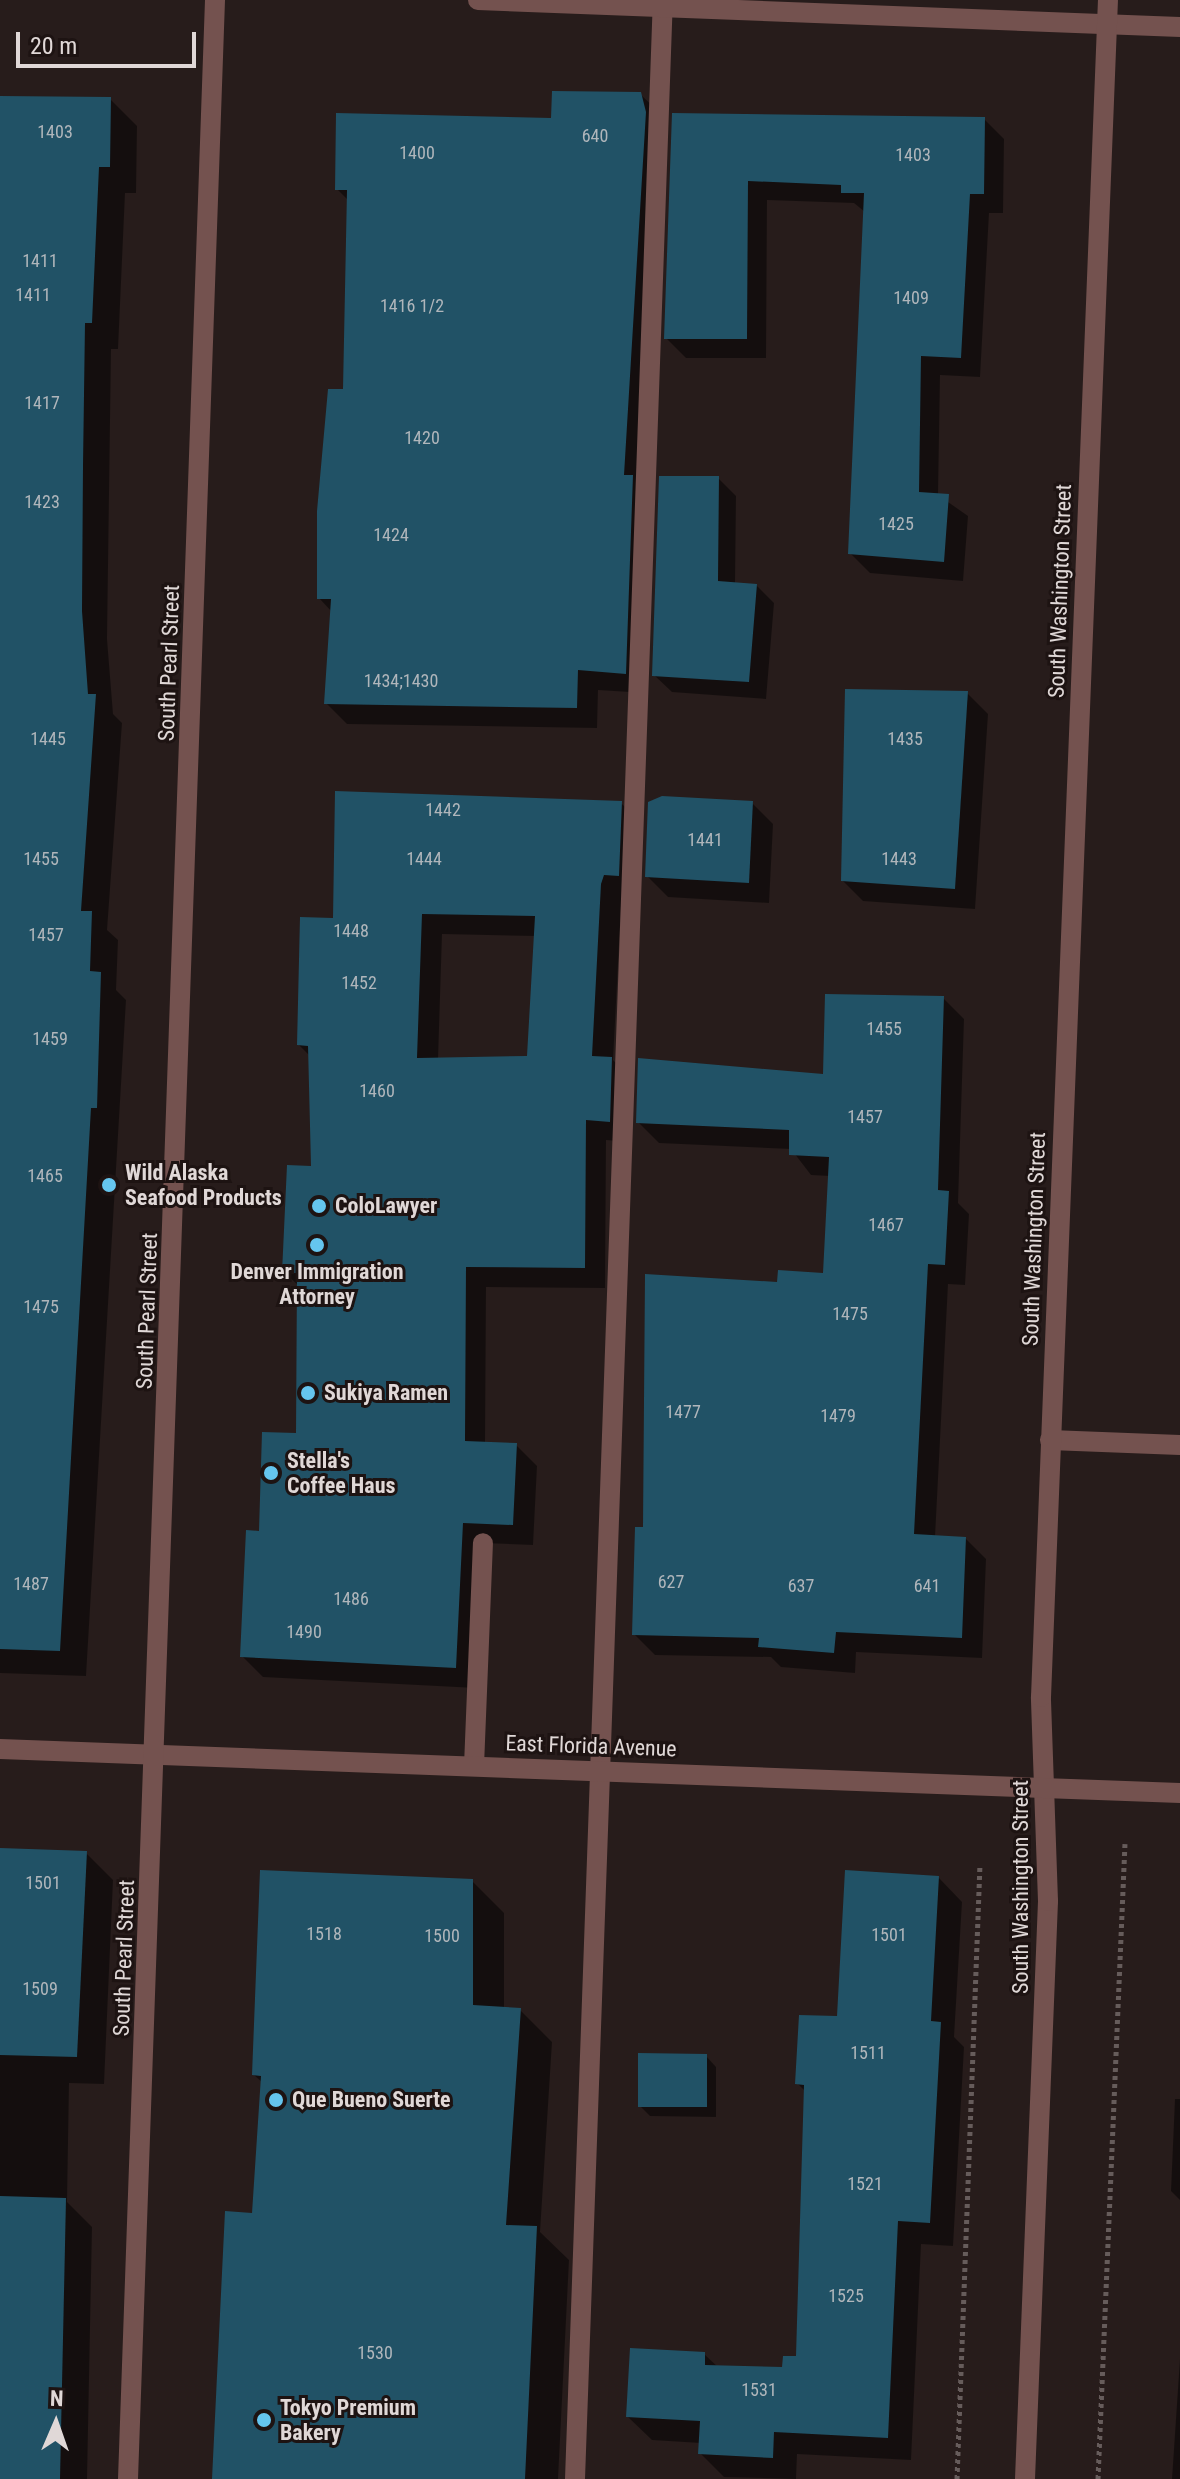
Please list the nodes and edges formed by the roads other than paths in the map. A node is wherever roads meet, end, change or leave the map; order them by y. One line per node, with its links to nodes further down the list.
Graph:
1 (215, 0): 11 (street, South Pearl Street)
2 (478, 0): 4 (street)
3 (1108, 0): 5 (street, South Washington Street)
4 (663, 3): 5 (street); 13 (street)
5 (1108, 24): 6 (street); 7 (street, South Washington Street)
6 (1180, 27)
7 (1050, 1440): 8 (street); 14 (street, South Washington Street)
8 (1180, 1445)
9 (483, 1543): 12 (street)
10 (0, 1749): 11 (street, East Florida Avenue)
11 (156, 1754): 12 (street, East Florida Avenue); 16 (street, South Pearl Street)
12 (474, 1766): 13 (street, East Florida Avenue)
13 (602, 1771): 14 (street, East Florida Avenue); 17 (street)
14 (1046, 1787): 15 (street, East Florida Avenue); 18 (street, South Washington Street)
15 (1180, 1793)
16 (128, 2479)
17 (575, 2479)
18 (1025, 2479)

